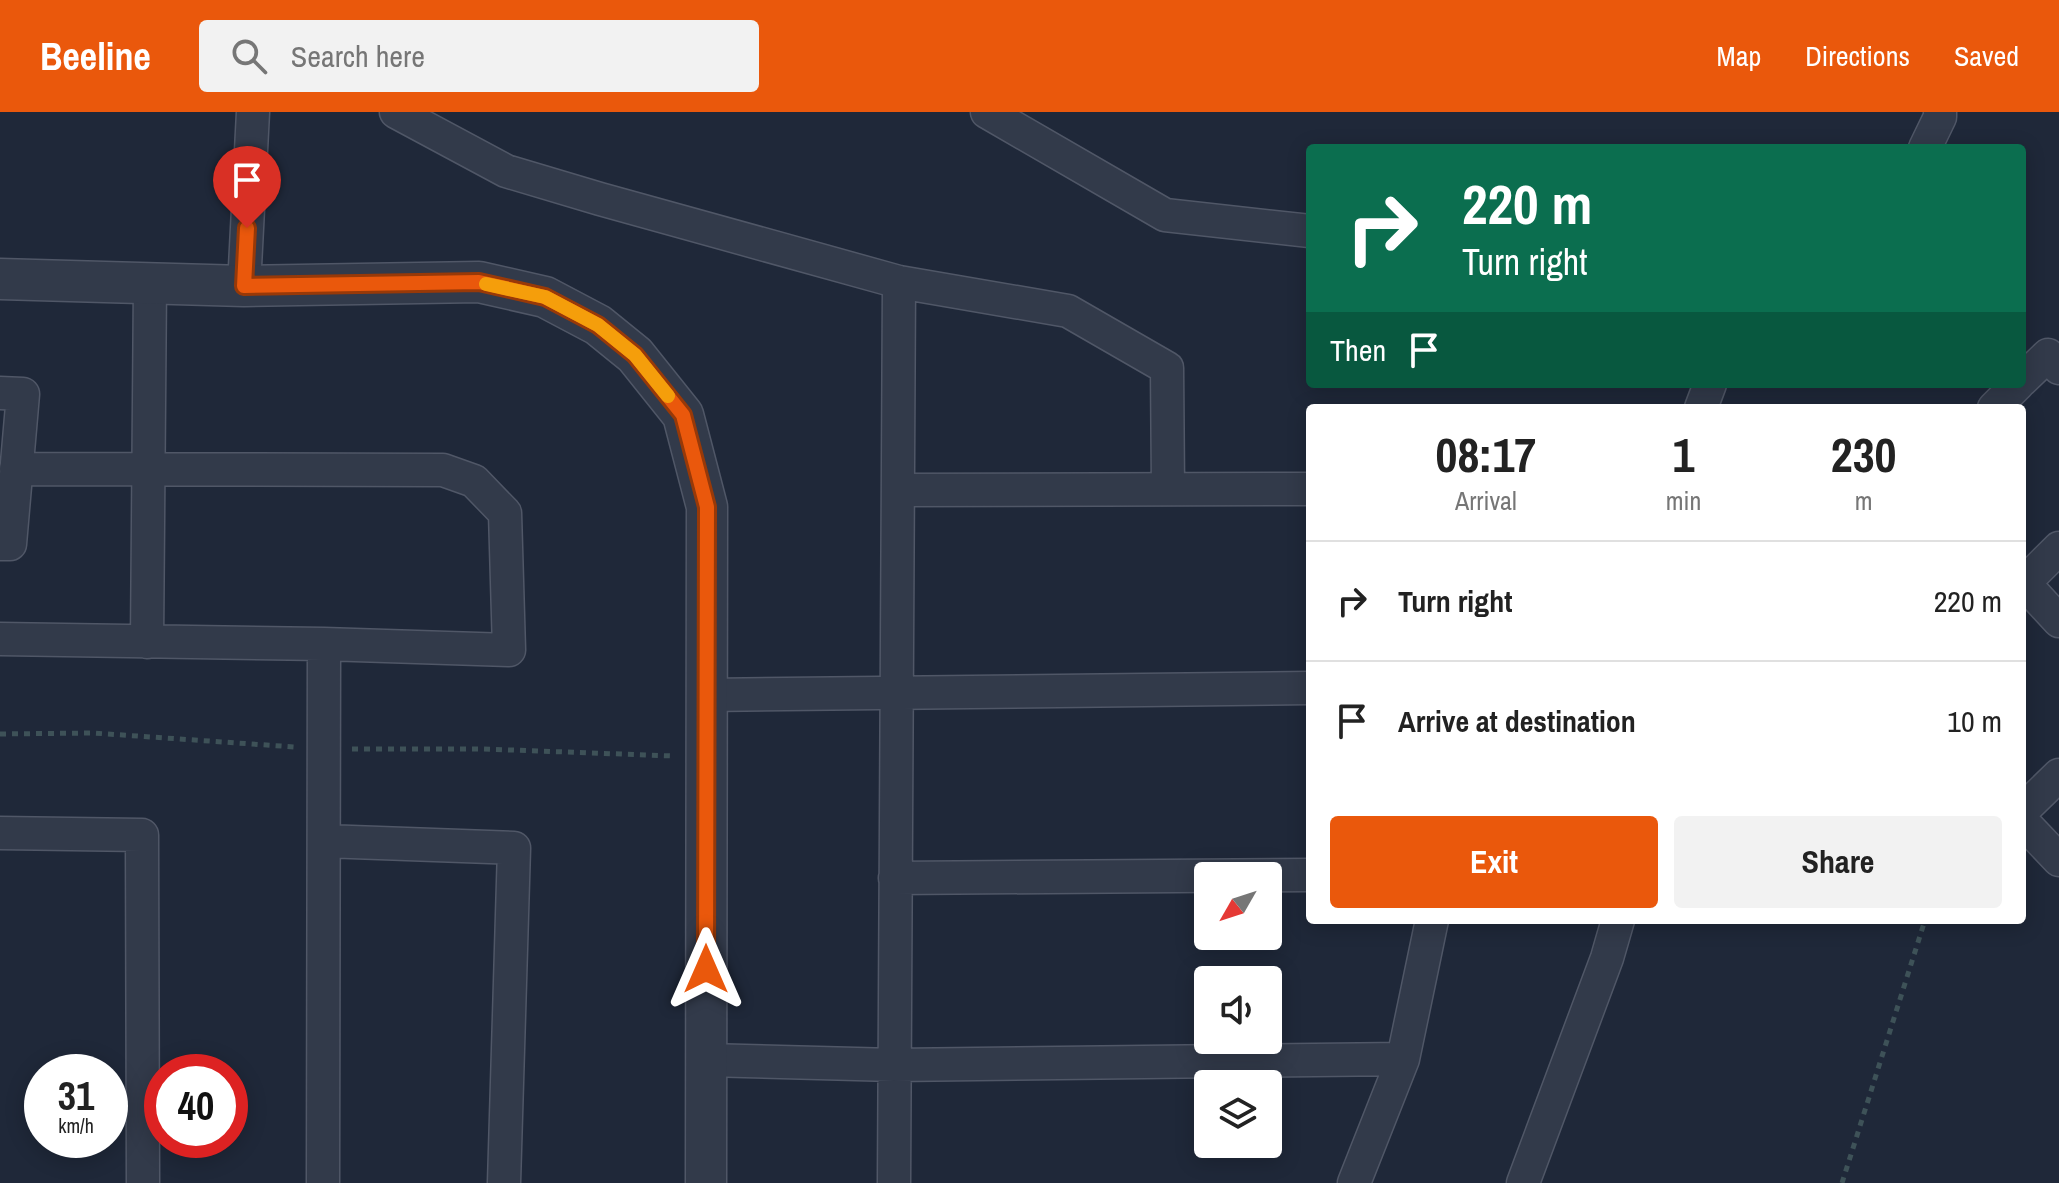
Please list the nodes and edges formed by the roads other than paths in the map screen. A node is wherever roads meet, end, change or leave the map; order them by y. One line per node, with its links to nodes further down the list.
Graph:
1 (253, 112): 10 (street)
2 (396, 112): 8 (street)
3 (987, 112): 6 (street)
4 (1940, 112): 5 (street)
5 (1927, 144)
6 (1306, 231)
7 (0, 279): 9 (street)
8 (899, 282): 18 (street); 20 (street)
9 (150, 283): 10 (street); 16 (street)
10 (244, 286): 31 (street)
11 (2059, 368): 12 (street)
12 (2026, 376)
13 (2014, 388): 15 (street)
14 (0, 393): 17 (street)
15 (1998, 404)
16 (148, 468): 17 (street); 27 (street); 28 (street)
17 (16, 469): 21 (street)
18 (1168, 489): 19 (street); 20 (street)
19 (1306, 489)
20 (899, 490): 30 (street)
21 (0, 544)
22 (2059, 548): 23 (street)
23 (2026, 581)
24 (2026, 587): 25 (street)
25 (2059, 621)
26 (0, 639): 27 (street)
27 (147, 642): 28 (street)
28 (324, 644): 36 (street)
29 (1306, 688): 30 (street)
30 (896, 693): 31 (street); 39 (street)
31 (707, 695): 43 (street)
32 (2059, 775): 33 (street)
33 (2026, 807)
34 (2026, 825): 37 (street)
35 (0, 833): 45 (street)
36 (324, 841): 46 (street); 47 (street)
37 (2059, 860)
38 (1306, 875): 39 (street)
39 (895, 878): 44 (street)
40 (1431, 924): 42 (street)
41 (1617, 924): 51 (street)
42 (1403, 1059): 44 (street); 50 (street)
43 (706, 1060): 44 (street); 48 (street)
44 (894, 1065): 49 (street)
45 (143, 1183)
46 (323, 1183)
47 (504, 1183)
48 (706, 1183)
49 (894, 1183)
50 (1354, 1183)
51 (1523, 1183)

